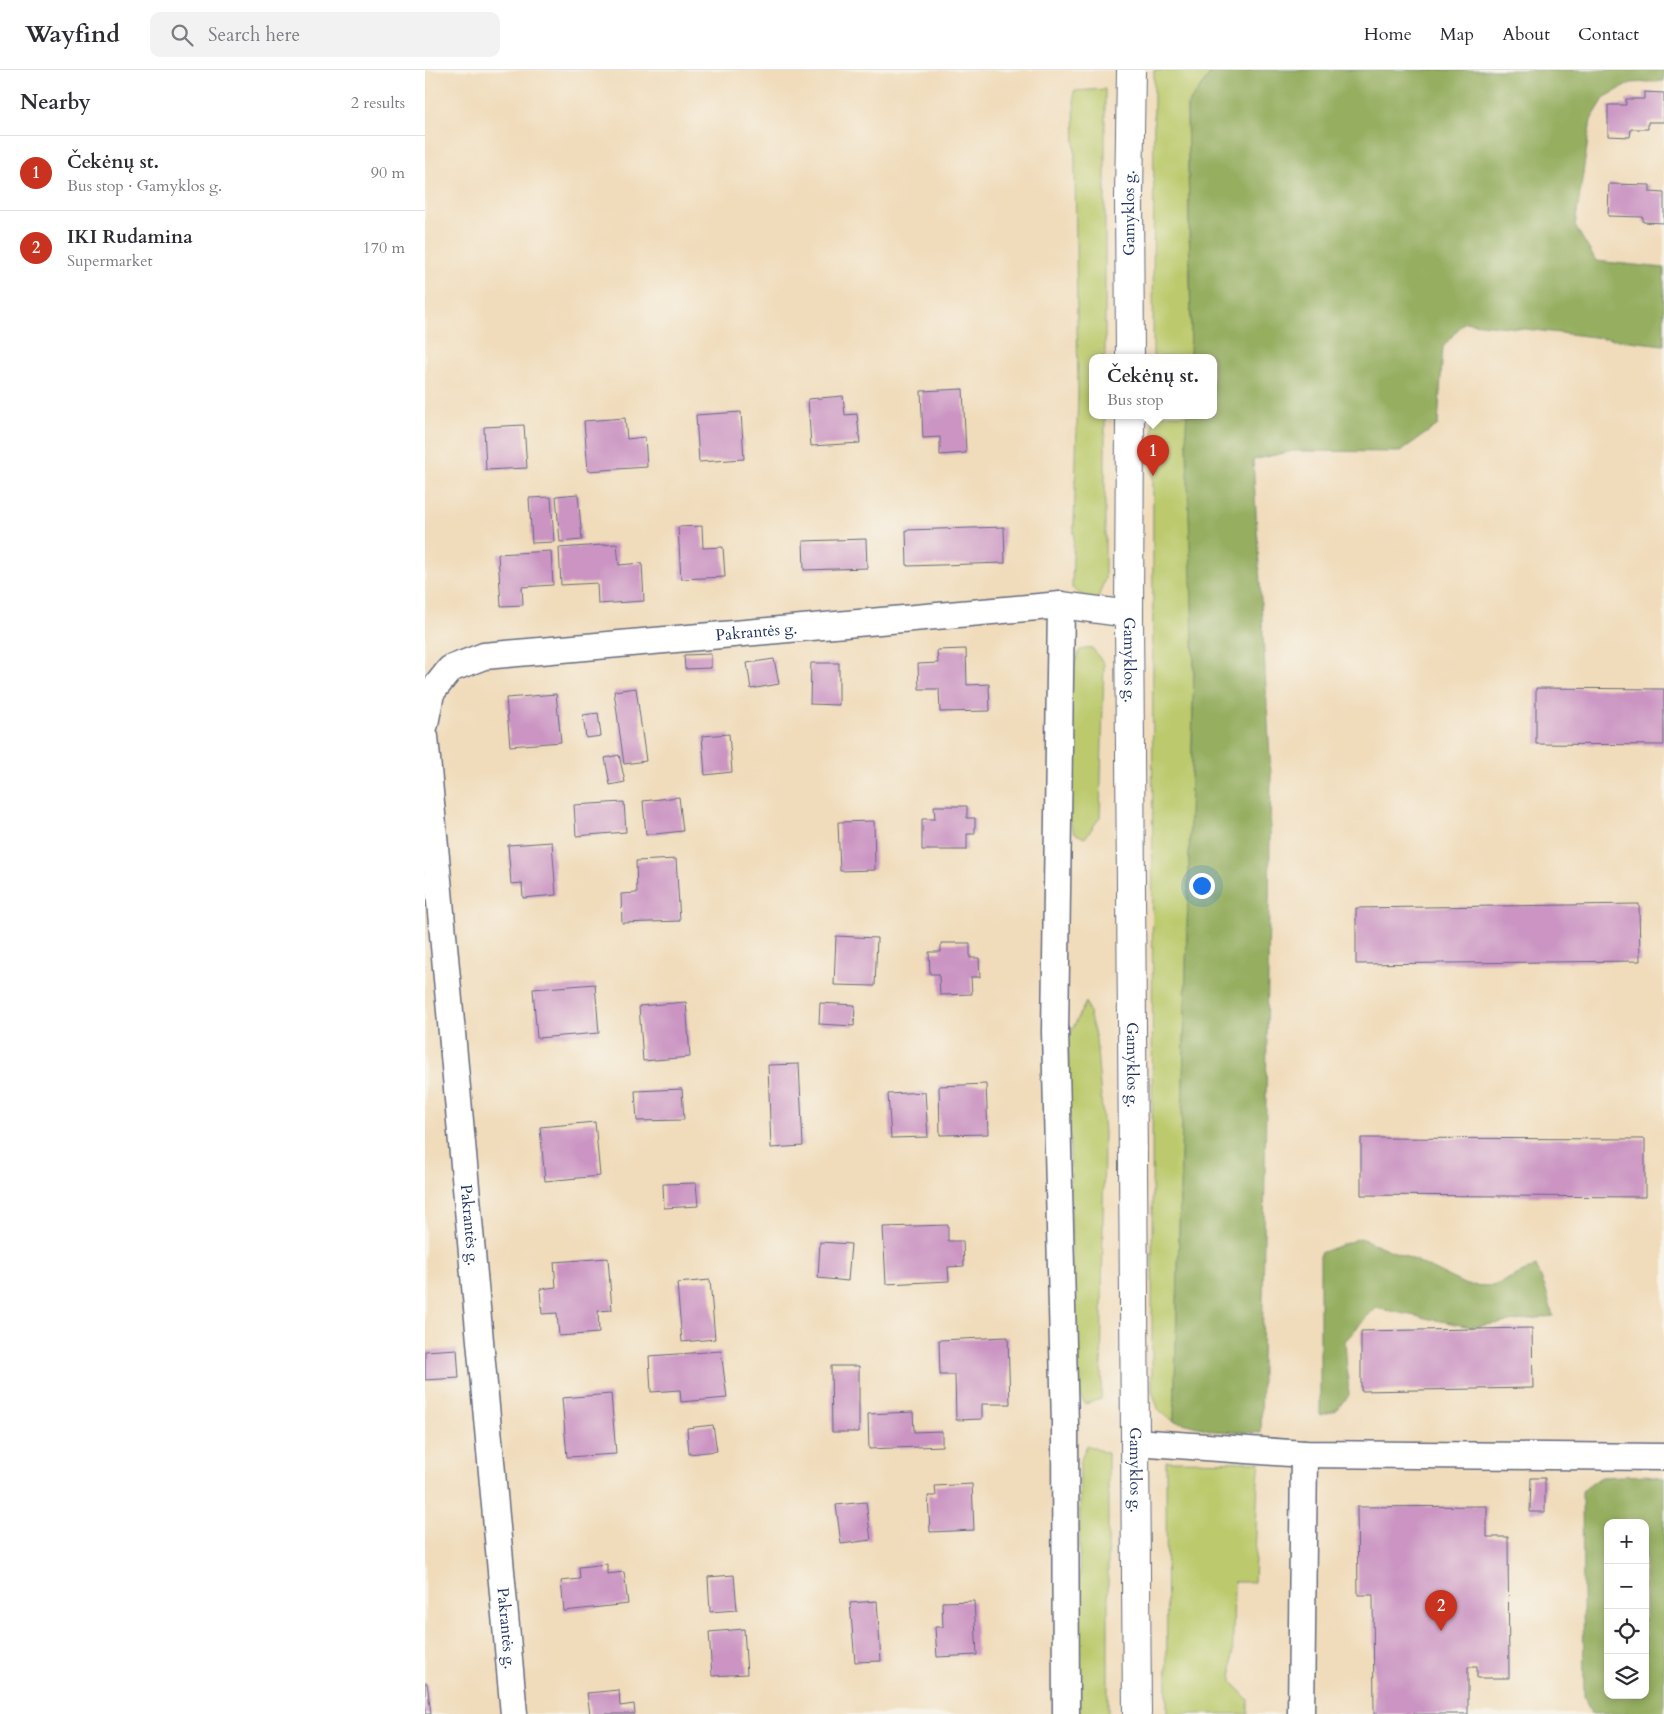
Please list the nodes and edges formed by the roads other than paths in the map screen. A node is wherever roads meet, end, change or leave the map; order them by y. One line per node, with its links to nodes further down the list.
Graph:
1 (1131, 70): 2 (main road, Gamyklos g.)
2 (1130, 354)
3 (1130, 419): 5 (main road, Gamyklos g.)
4 (1061, 606): 5 (street, Pakrantės g.); 6 (street, Pakrantės g.); 12 (street)
5 (1129, 614): 8 (main road, Gamyklos g.)
6 (425, 724)
7 (425, 737): 11 (street, Pakrantės g.)
8 (1135, 1442): 9 (street); 13 (main road, Gamyklos g.)
9 (1304, 1454): 10 (street); 14 (street)
10 (1664, 1457)
11 (514, 1714)
12 (1066, 1714)
13 (1137, 1714)
14 (1301, 1714)

